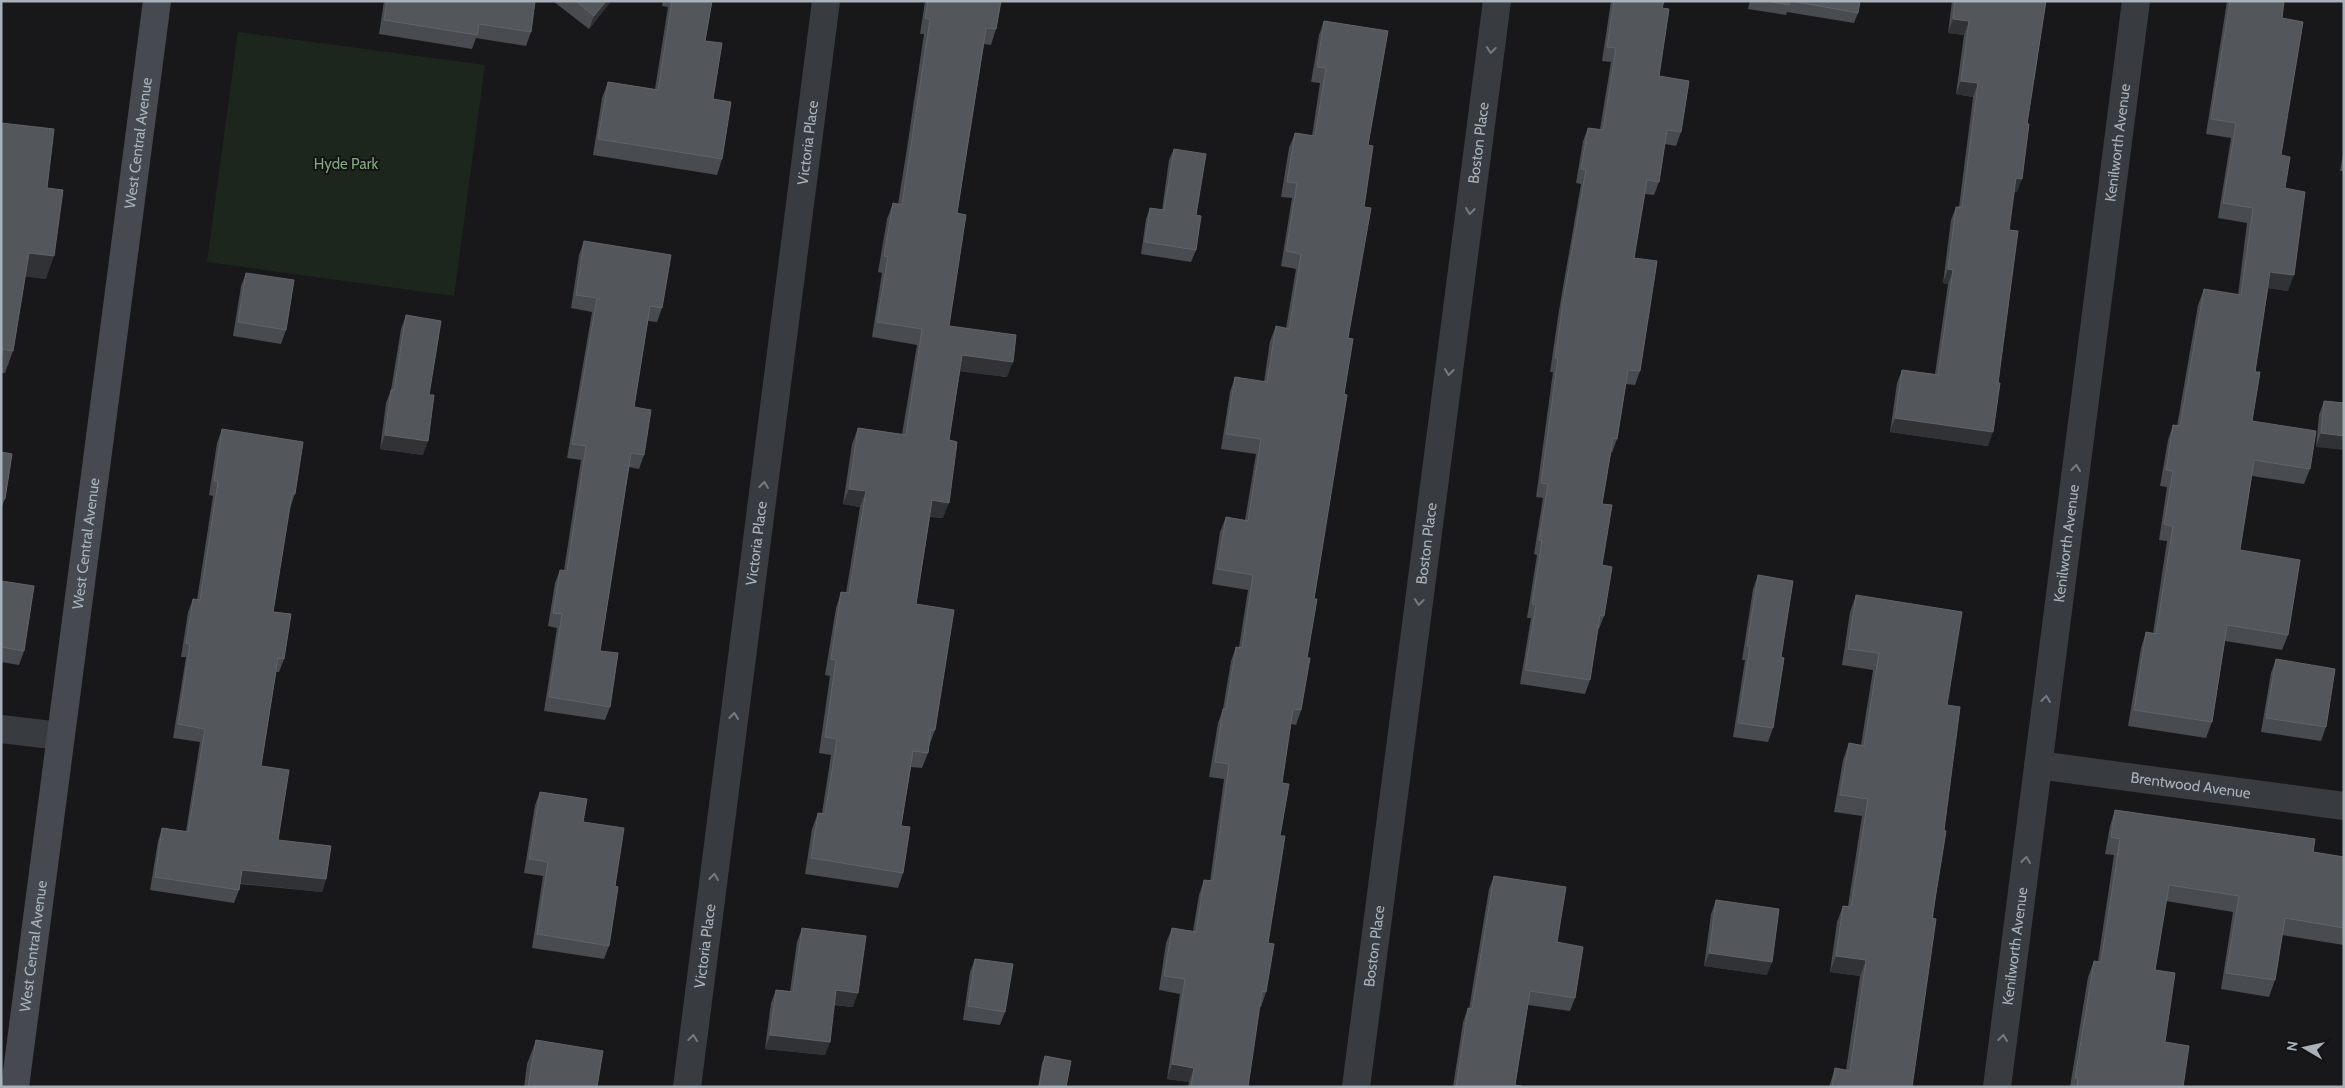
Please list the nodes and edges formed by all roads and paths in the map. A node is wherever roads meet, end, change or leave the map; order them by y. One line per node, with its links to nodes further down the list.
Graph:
1 (156, 1): 6 (main road, West Central Avenue)
2 (826, 1): 10 (street, Victoria Place, one-way to 2)
3 (1498, 1): 11 (street, Boston Place, one-way to 11)
4 (2136, 1): 7 (street, Kenilworth Avenue, one-way to 4)
5 (1, 729): 6 (street)
6 (60, 736): 9 (main road, West Central Avenue)
7 (2038, 765): 8 (street, Brentwood Avenue); 12 (street, Kenilworth Avenue, one-way to 7)
8 (2344, 806)
9 (15, 1087)
10 (687, 1087)
11 (1356, 1087)
12 (1997, 1087)

